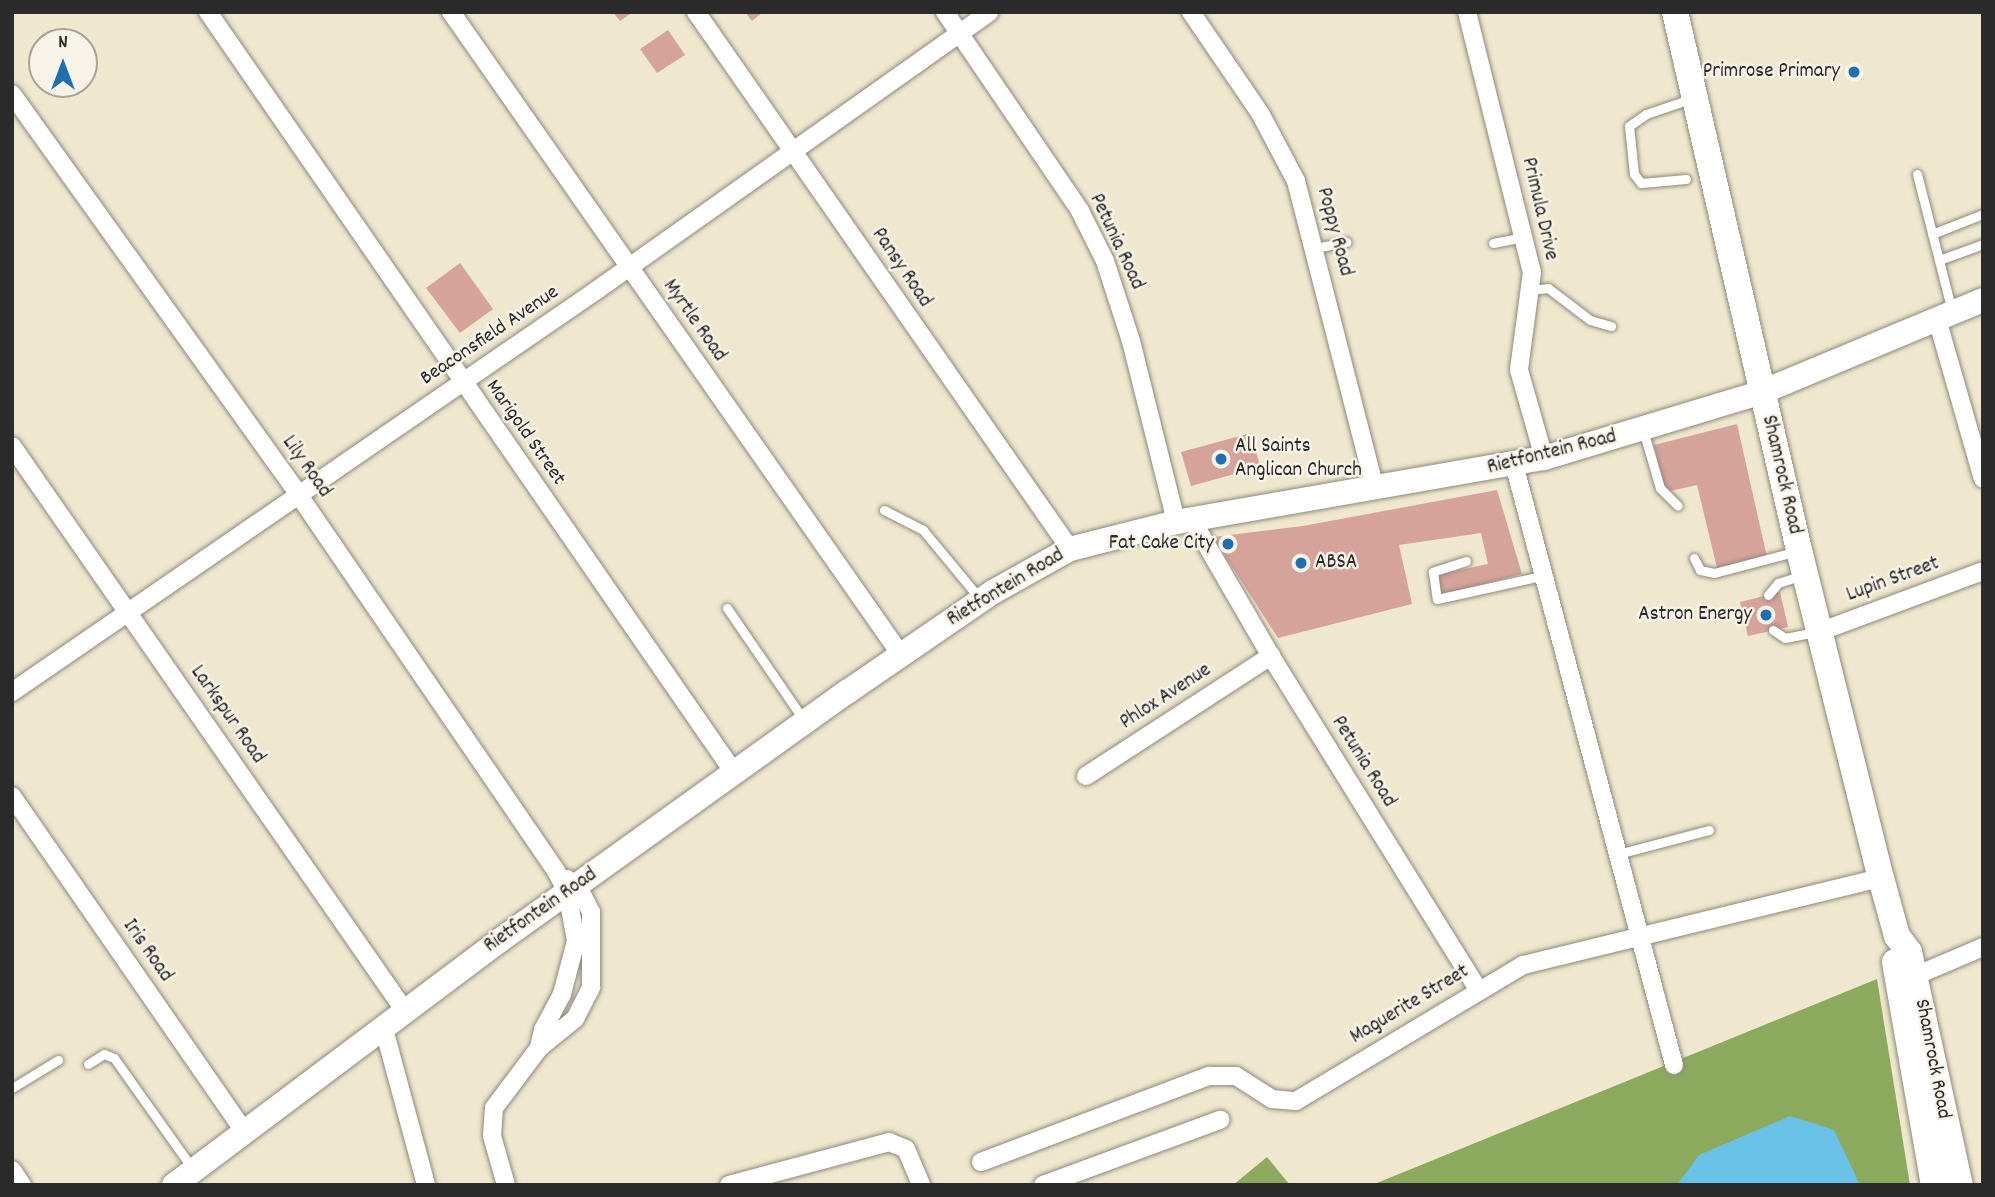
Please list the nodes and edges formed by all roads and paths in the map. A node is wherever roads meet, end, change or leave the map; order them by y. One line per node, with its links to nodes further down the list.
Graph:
1 (208, 12): 28 (street, Marigold Street)
2 (452, 12): 23 (street, Myrtle Road)
3 (696, 12): 12 (street, Pansy Road)
4 (945, 12): 9 (street, Petunia Road)
5 (989, 12): 9 (street, Beaconsfield Avenue)
6 (1191, 12): 21 (street, Poppy Road)
7 (1467, 12): 17 (street, Primula Drive)
8 (1675, 12): 11 (main road, Shamrock Road)
9 (959, 33): 12 (street, Beaconsfield Avenue); 39 (street, Petunia Road)
10 (12, 94): 36 (street, Lily Road)
11 (1694, 97): 14 (lane); 29 (main road, Shamrock Road)
12 (793, 152): 23 (street, Beaconsfield Avenue); 40 (street, Pansy Road)
13 (1917, 174): 16 (lane)
14 (1686, 179)
15 (1983, 215): 16 (lane)
16 (1933, 234): 22 (lane)
17 (1523, 237): 19 (lane); 24 (street, Primula Drive)
18 (1346, 242): 21 (lane)
19 (1493, 243)
20 (1983, 244): 22 (lane)
21 (1315, 248): 35 (street, Poppy Road)
22 (1939, 260): 26 (lane)
23 (629, 267): 28 (street, Beaconsfield Avenue); 52 (street, Myrtle Road)
24 (1530, 290): 27 (lane); 32 (street, Primula Drive)
25 (1983, 300): 26 (street, Rietfontein Road)
26 (1945, 316): 29 (street, Rietfontein Road); 34 (street)
27 (1611, 326)
28 (461, 381): 36 (street, Beaconsfield Avenue); 56 (street, Marigold Street)
29 (1762, 392): 30 (street, Rietfontein Road); 43 (main road, Shamrock Road)
30 (1643, 429): 32 (street, Rietfontein Road); 37 (lane)
31 (12, 446): 49 (street, Larkspur Road)
32 (1544, 458): 33 (street, Rietfontein Road)
33 (1514, 464): 35 (street, Rietfontein Road); 45 (street)
34 (1983, 479)
35 (1376, 489): 39 (street, Rietfontein Road)
36 (298, 494): 49 (street, Beaconsfield Avenue); 62 (street, Lily Road)
37 (1678, 506)
38 (884, 510): 47 (lane)
39 (1184, 521): 40 (street, Rietfontein Road); 53 (street, Petunia Road)
40 (1070, 549): 47 (street, Rietfontein Road)
41 (1694, 558): 43 (lane)
42 (1466, 561): 45 (lane)
43 (1802, 563): 46 (lane); 51 (main road, Shamrock Road)
44 (1983, 571): 51 (street, Lupin Street)
45 (1546, 575): 60 (street)
46 (1768, 595)
47 (981, 600): 52 (street, Rietfontein Road)
48 (727, 608): 55 (lane)
49 (129, 614): 54 (street, Beaconsfield Avenue); 68 (street, Larkspur Road)
50 (1773, 630): 51 (lane)
51 (1819, 632): 61 (main road, Shamrock Road)
52 (901, 655): 55 (street, Rietfontein Road)
53 (1270, 656): 57 (street, Phlox Avenue); 67 (street, Petunia Road)
54 (12, 692)
55 (806, 723): 56 (street, Rietfontein Road)
56 (735, 774): 62 (street, Rietfontein Road)
57 (1086, 776)
58 (12, 796): 76 (street, Iris Road)
59 (1709, 830): 60 (lane)
60 (1618, 854): 63 (street)
61 (1881, 878): 63 (street, Maguerite Street); 64 (main road, Shamrock Road)
62 (567, 883): 68 (street, Rietfontein Road); 70 (street); 70 (street, Lily Road)
63 (1639, 934): 67 (street, Maguerite Street); 73 (street)
64 (1897, 936): 66 (main road, Shamrock Road); 86 (main road, Shamrock Road)
65 (1983, 947): 66 (street)
66 (1915, 976): 87 (main road, Shamrock Road)
67 (1478, 989): 77 (street, Maguerite Street)
68 (405, 1011): 69 (street, Rietfontein Road)
69 (384, 1029): 76 (street, Rietfontein Road); 81 (street)
70 (538, 1048): 82 (street)
71 (58, 1060): 74 (lane)
72 (88, 1064): 79 (lane)
73 (1674, 1065)
74 (12, 1088)
75 (1220, 1120): 85 (street)
76 (244, 1131): 79 (street, Rietfontein Road)
77 (981, 1162)
78 (12, 1170): 80 (street)
79 (184, 1177)
80 (22, 1185)
81 (426, 1185)
82 (506, 1185)
83 (729, 1185): 84 (street)
84 (921, 1185)
85 (1043, 1185)
86 (1934, 1185)
87 (1960, 1185)

